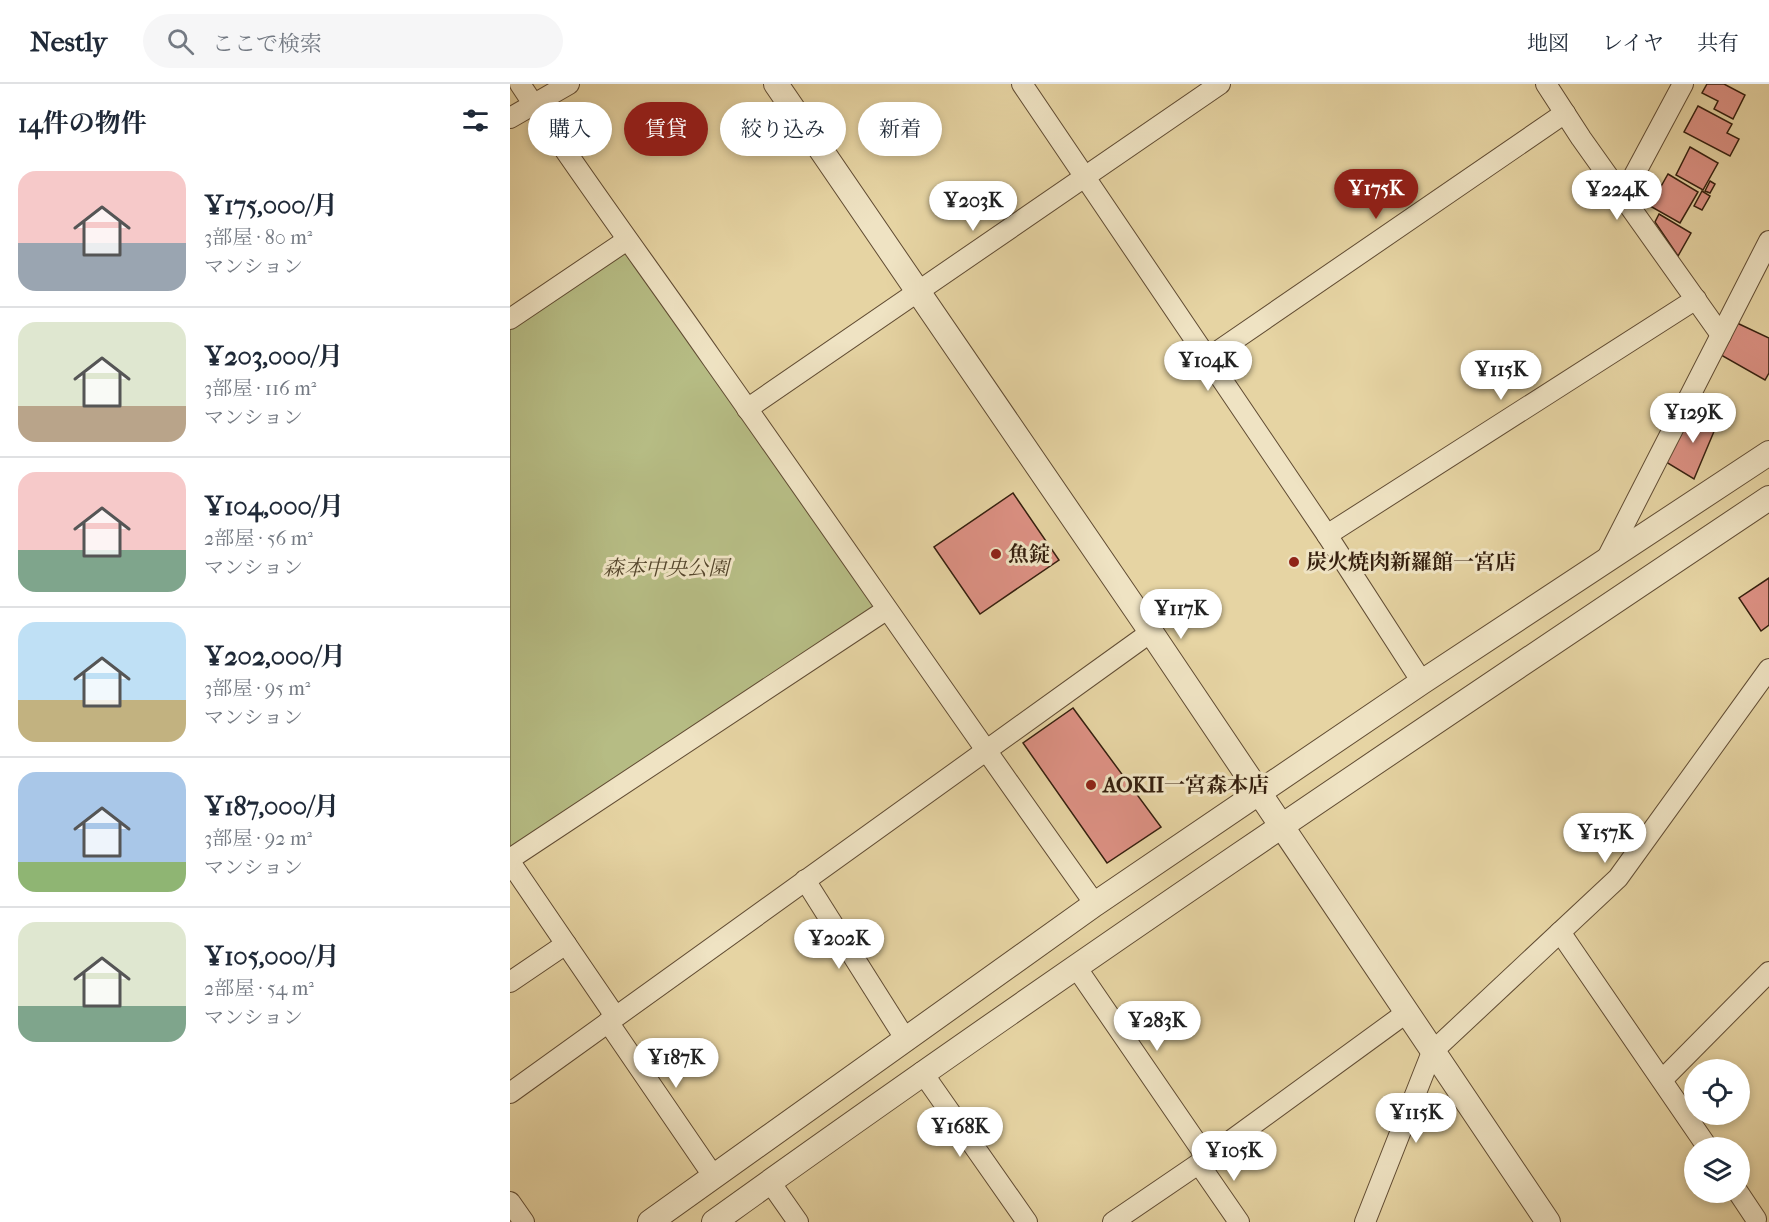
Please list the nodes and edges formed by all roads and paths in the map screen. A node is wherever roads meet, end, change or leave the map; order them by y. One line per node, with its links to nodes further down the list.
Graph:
1 (520, 84): 8 (street)
2 (569, 84): 9 (street)
3 (776, 84): 18 (street)
4 (1022, 84): 14 (street)
5 (1220, 84): 14 (street)
6 (1546, 84): 11 (street)
7 (1683, 84): 15 (street)
8 (532, 102)
9 (537, 102)
10 (528, 107): 12 (street)
11 (1564, 113): 15 (street); 22 (street)
12 (510, 118)
13 (569, 156): 16 (street)
14 (1084, 177): 18 (street); 22 (street)
15 (1623, 196): 19 (street)
16 (627, 240): 20 (street); 23 (street)
17 (1769, 241): 21 (street)
18 (920, 292): 23 (street); 29 (street)
19 (1696, 299): 21 (street); 26 (street)
20 (510, 319)
21 (1721, 334): 27 (street)
22 (1208, 358): 26 (street)
23 (747, 409): 28 (street)
24 (1769, 453): 27 (street)
25 (1769, 498): 34 (street)
26 (1327, 535): 31 (street)
27 (1606, 560): 31 (street)
28 (886, 610): 32 (street); 35 (street)
29 (1151, 632): 32 (street); 33 (street)
30 (1769, 669): 38 (street)
31 (1422, 682): 33 (street)
32 (984, 750): 36 (street); 37 (street)
33 (1257, 793): 34 (street); 37 (street)
34 (1281, 825): 40 (street); 43 (street)
35 (510, 860): 39 (street)
36 (805, 880): 44 (street); 45 (street)
37 (1095, 904): 45 (street)
38 (1560, 932): 46 (street); 48 (street)
39 (566, 944): 42 (street); 44 (street)
40 (1076, 967): 47 (street); 51 (street)
41 (1769, 972): 48 (street)
42 (510, 982)
43 (1406, 1013): 46 (street); 51 (street)
44 (611, 1019): 49 (street); 52 (street)
45 (906, 1040): 52 (street)
46 (1432, 1053): 64 (street); 65 (street)
47 (922, 1072): 53 (street); 61 (street)
48 (1662, 1080): 50 (street)
49 (510, 1093)
50 (1701, 1137)
51 (1203, 1161): 62 (street); 63 (street)
52 (714, 1177): 58 (street)
53 (770, 1182): 59 (street); 60 (street)
54 (510, 1202): 57 (street)
55 (1748, 1203): 56 (street)
56 (1759, 1216)
57 (524, 1222)
58 (650, 1222)
59 (714, 1222)
60 (798, 1222)
61 (1027, 1222)
62 (1113, 1222)
63 (1239, 1222)
64 (1365, 1222)
65 (1548, 1222)

